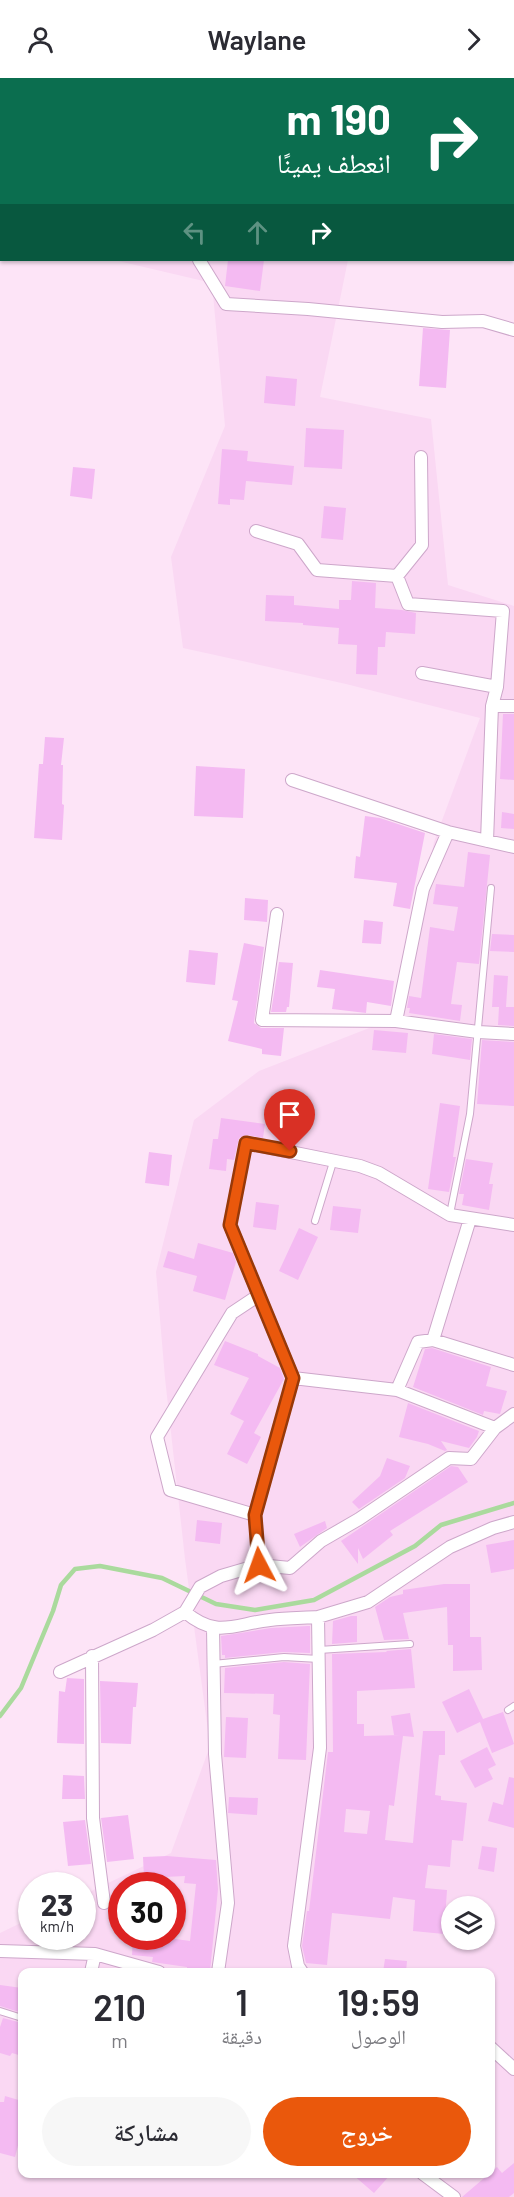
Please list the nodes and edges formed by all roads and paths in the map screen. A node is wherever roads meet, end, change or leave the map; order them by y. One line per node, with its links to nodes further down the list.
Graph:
1 (201, 261): 2 (street)
2 (514, 330)
3 (421, 457): 5 (street)
4 (256, 531): 5 (street)
5 (396, 576): 7 (street)
6 (422, 673): 7 (street)
7 (497, 687): 8 (street)
8 (492, 706): 9 (street); 12 (street)
9 (514, 706)
10 (292, 780): 11 (street)
11 (448, 832): 12 (street); 16 (street)
12 (487, 841): 13 (street)
13 (514, 846)
14 (491, 888): 17 (lane)
15 (277, 914): 16 (street)
16 (396, 1021): 17 (street)
17 (478, 1032): 18 (street); 20 (lane)
18 (514, 1034)
19 (334, 1159): 20 (street); 22 (lane); 24 (street)
20 (450, 1215): 21 (street)
21 (470, 1219): 23 (street); 25 (street)
22 (315, 1221)
23 (514, 1226)
24 (259, 1295): 27 (street); 31 (street)
25 (433, 1340): 26 (street); 28 (street)
26 (514, 1365)
27 (293, 1378): 28 (street); 31 (street)
28 (397, 1390): 30 (street)
29 (514, 1414): 30 (street)
30 (495, 1428): 33 (street)
31 (255, 1515): 33 (street)
32 (514, 1522): 35 (street)
33 (259, 1565): 34 (street)
34 (187, 1607): 36 (street); 39 (street)
35 (318, 1617): 36 (street); 38 (street)
36 (213, 1628): 40 (street)
37 (410, 1644): 38 (lane)
38 (319, 1655): 40 (lane); 48 (street)
39 (92, 1656): 41 (street); 42 (street)
40 (212, 1664): 47 (street)
41 (60, 1672)
42 (104, 1903)
43 (0, 1952): 44 (street)
44 (95, 1954): 45 (street); 46 (street)
45 (92, 1968)
46 (145, 1968)
47 (219, 1968)
48 (299, 1968)
49 (0, 2011): 50 (lane)
50 (18, 2017)
51 (495, 2052): 52 (street)
52 (514, 2069)
53 (428, 2178): 54 (street)
54 (454, 2197)

